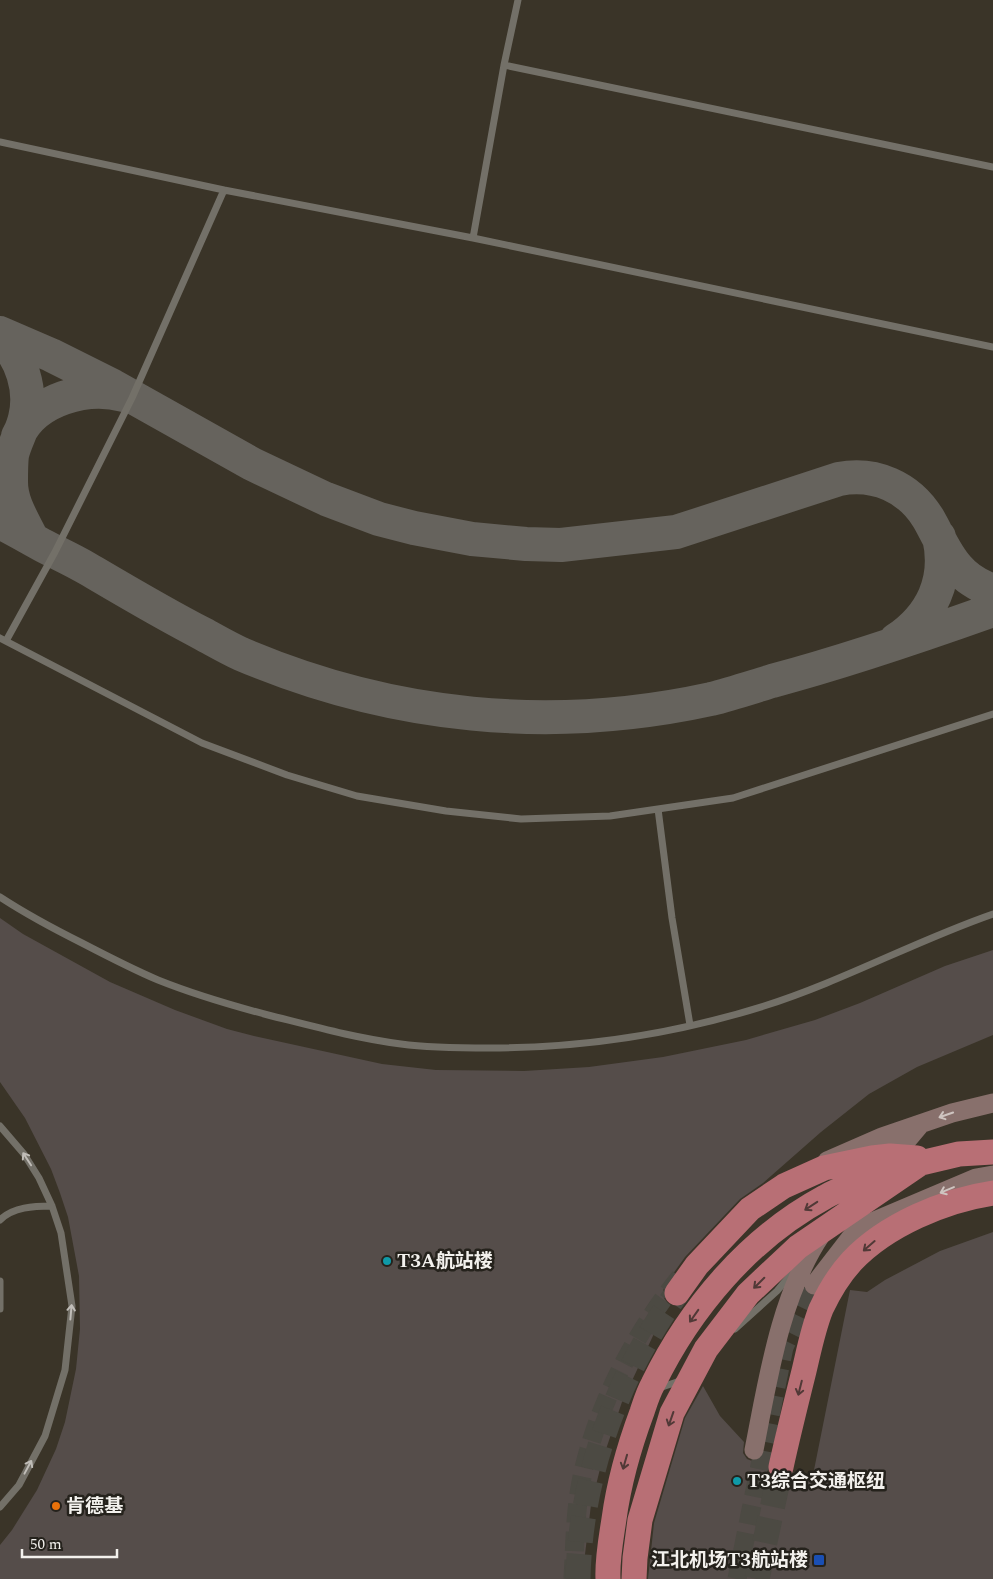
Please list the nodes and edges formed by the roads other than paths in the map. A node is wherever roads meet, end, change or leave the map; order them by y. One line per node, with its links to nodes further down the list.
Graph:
1 (518, 0): 2 (lane)
2 (504, 65): 4 (lane); 6 (lane)
3 (0, 142): 5 (lane)
4 (993, 167)
5 (224, 190): 6 (lane); 8 (lane)
6 (473, 238): 7 (lane)
7 (993, 347)
8 (3, 640): 10 (lane)
9 (993, 714): 10 (lane)
10 (658, 809): 13 (lane)
11 (0, 896): 13 (lane)
12 (993, 914): 13 (lane)
13 (690, 1026)
14 (993, 1103): 15 (main road, one-way to 15)
15 (920, 1125): 25 (main road); 26 (main road)
16 (0, 1126): 23 (lane, one-way to 16)
17 (993, 1140): 19 (main road)
18 (993, 1152): 19 (highway)
19 (959, 1154): 20 (highway)
20 (928, 1161): 30 (highway); 38 (highway, one-way to 38); 39 (highway, one-way to 39)
21 (993, 1175): 28 (main road, one-way to 28)
22 (993, 1193): 36 (highway, one-way to 36)
23 (52, 1206): 24 (lane); 37 (lane, one-way to 23)
24 (0, 1220)
25 (712, 1240)
26 (809, 1252): 32 (lane); 35 (main road)
27 (0, 1281): 29 (lane)
28 (814, 1285)
29 (0, 1286): 31 (lane)
30 (676, 1293)
31 (0, 1309)
32 (727, 1336)
33 (720, 1343): 34 (lane)
34 (641, 1386)
35 (754, 1450)
36 (781, 1467)
37 (0, 1507)
38 (608, 1579)
39 (634, 1579)

